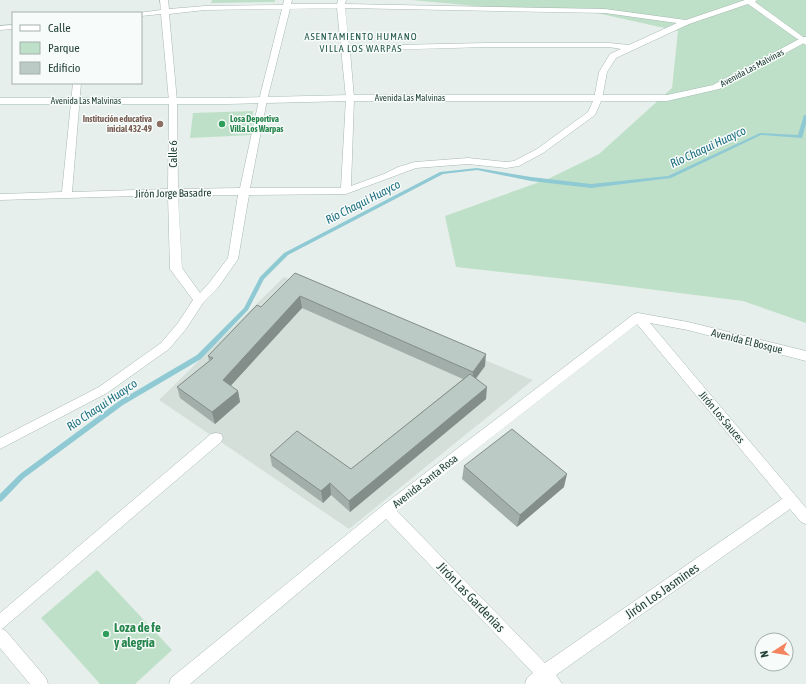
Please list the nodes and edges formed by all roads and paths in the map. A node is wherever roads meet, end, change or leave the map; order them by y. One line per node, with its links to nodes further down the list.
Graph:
1 (164, 0): 7 (street, Calle 6)
2 (208, 0): 6 (street)
3 (751, 1): 9 (street, Jirón Jorge Basadre); 12 (street)
4 (288, 3): 5 (street); 6 (street); 18 (street)
5 (341, 3): 9 (street); 14 (street)
6 (205, 8): 7 (street)
7 (165, 11): 8 (street); 21 (street, Calle 6)
8 (142, 14)
9 (686, 22): 13 (street, Jirón Jorge Basadre)
10 (12, 27): 11 (street)
11 (0, 28)
12 (805, 41): 17 (street, Avenida Las Malvinas)
13 (630, 48): 14 (street); 17 (street, Jirón Jorge Basadre)
14 (346, 49): 16 (street)
15 (77, 84): 20 (street)
16 (350, 98): 17 (street, Avenida Las Malvinas); 18 (street, Avenida Las Malvinas); 22 (street)
17 (598, 99): 22 (street, Jirón Jorge Basadre)
18 (263, 100): 21 (street, Avenida Las Malvinas); 24 (street)
19 (0, 101): 20 (street, Avenida Las Malvinas)
20 (75, 101): 21 (street, Avenida Las Malvinas); 25 (street)
21 (173, 101): 23 (street, Calle 6)
22 (346, 191): 24 (street, Jirón Jorge Basadre)
23 (173, 192): 24 (street, Jirón Jorge Basadre); 25 (street, Jirón Jorge Basadre); 27 (street, Calle 6)
24 (244, 192): 27 (street)
25 (67, 196): 26 (street, Jirón Jorge Basadre)
26 (0, 197)
27 (199, 300): 31 (street)
28 (638, 317): 29 (street, Avenida El Bosque); 32 (street, Jirón Los Sauces); 33 (street, Avenida Santa Rosa)
29 (806, 356)
30 (216, 438): 35 (street)
31 (0, 444)
32 (791, 500): 34 (street, Jirón Los Sauces); 37 (street, Jirón Los Jasmines)
33 (387, 510): 37 (street, Jirón Las Gardenias); 39 (street, Avenida Santa Rosa)
34 (806, 518)
35 (0, 623)
36 (0, 636): 38 (street)
37 (544, 681)
38 (40, 684)
39 (177, 684)

